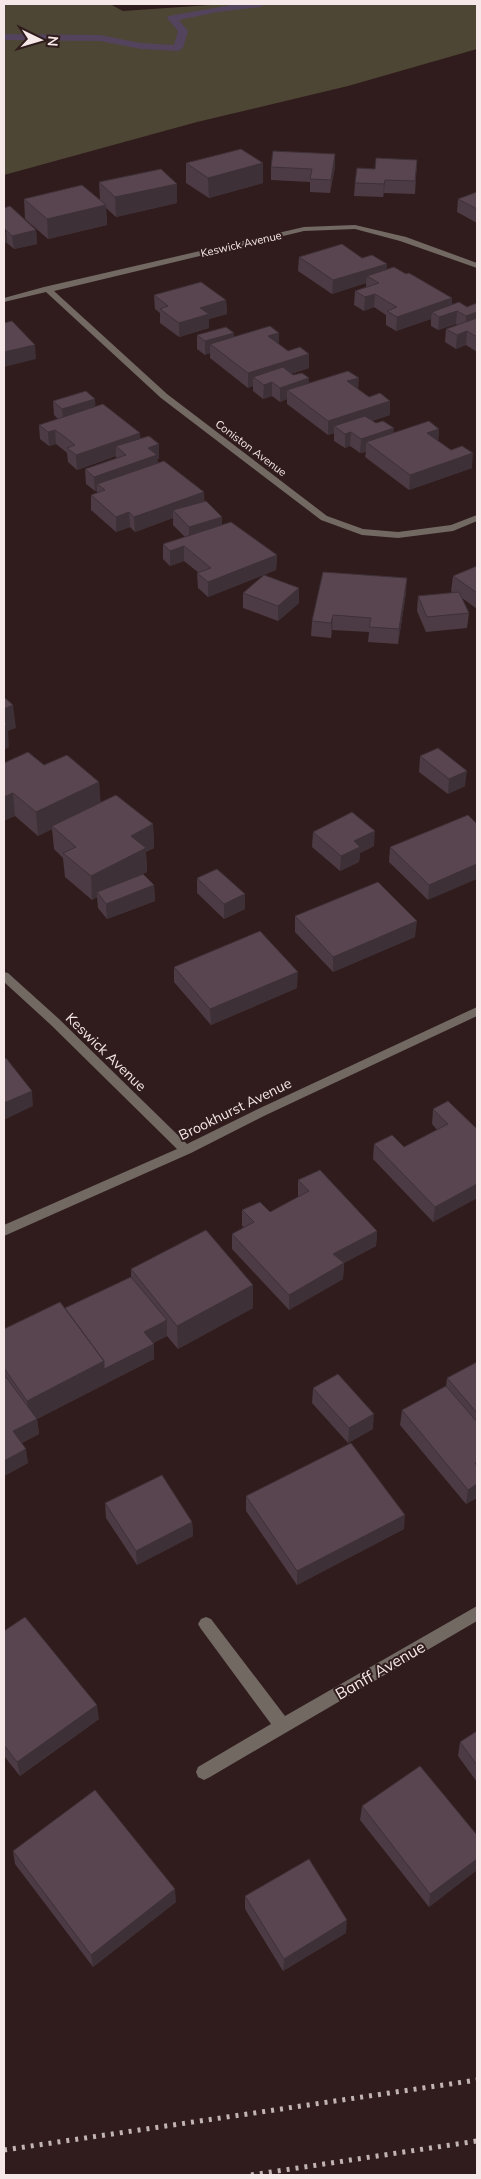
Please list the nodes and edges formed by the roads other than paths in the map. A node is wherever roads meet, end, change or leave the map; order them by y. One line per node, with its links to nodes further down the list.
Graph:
1 (477, 266): 2 (street, Keswick Avenue)
2 (47, 289): 3 (street, Keswick Avenue); 4 (street, Coniston Avenue)
3 (4, 300)
4 (477, 518)
5 (4, 976): 7 (street, Keswick Avenue)
6 (477, 1011): 7 (street, Brookhurst Avenue)
7 (186, 1150): 8 (street, Brookhurst Avenue)
8 (4, 1230)
9 (477, 1613): 11 (street, Banff Avenue)
10 (206, 1624): 11 (street)
11 (283, 1726): 12 (street, Banff Avenue)
12 (204, 1772)

